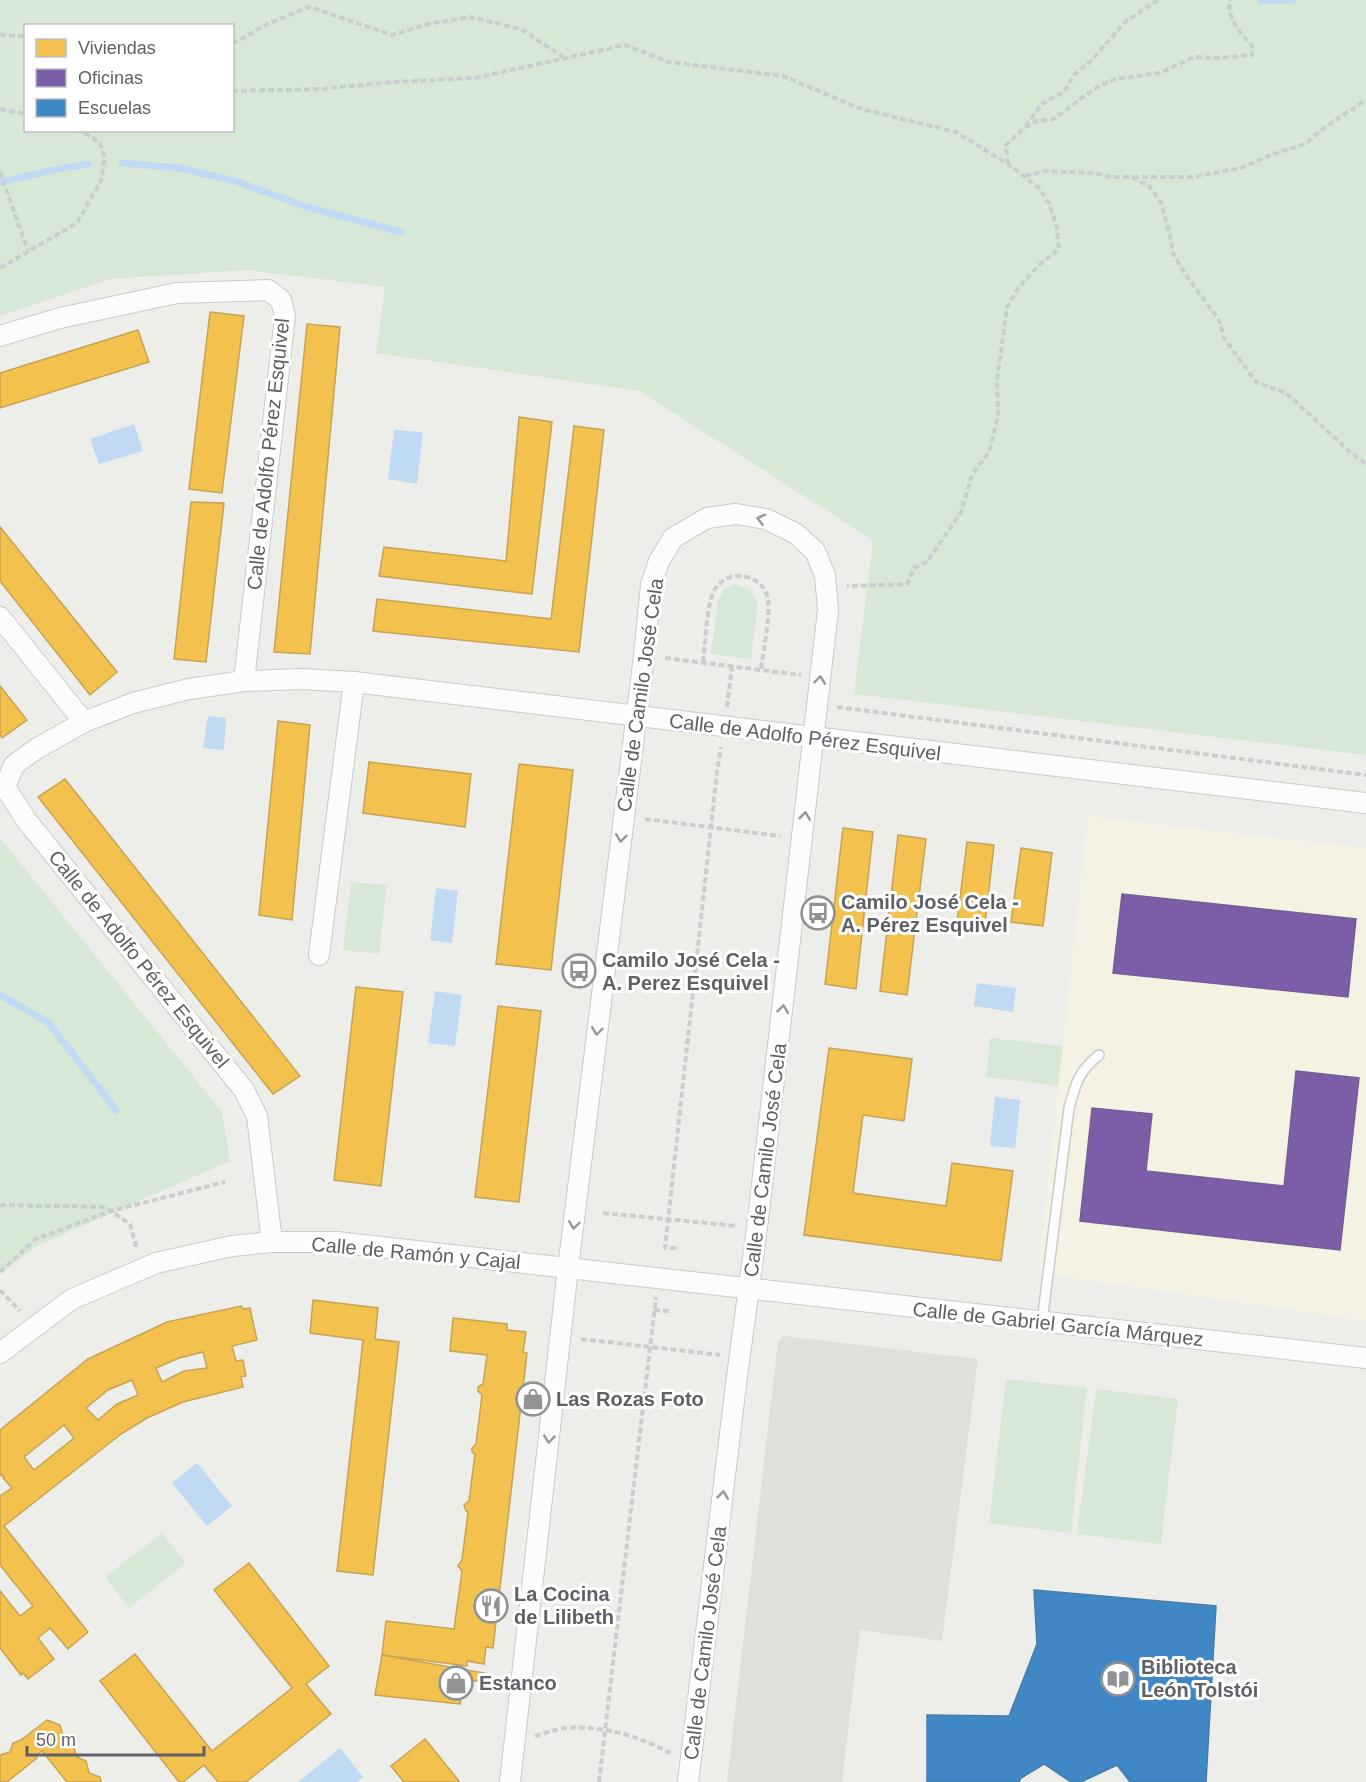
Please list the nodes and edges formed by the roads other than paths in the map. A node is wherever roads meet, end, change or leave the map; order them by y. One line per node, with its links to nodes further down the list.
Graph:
1 (0, 336): 3 (street, Calle de Adolfo Pérez Esquivel)
2 (0, 617): 6 (street)
3 (244, 681): 4 (street, Calle de Adolfo Pérez Esquivel); 6 (street, Calle de Adolfo Pérez Esquivel)
4 (354, 682): 5 (street, Calle de Adolfo Pérez Esquivel); 9 (street)
5 (636, 717): 7 (street, Calle de Adolfo Pérez Esquivel); 7 (street, Calle de Camilo José Cela, one-way to 5); 12 (street, Calle de Camilo José Cela, one-way to 12)
6 (84, 722): 11 (street, Calle de Adolfo Pérez Esquivel)
7 (814, 738): 8 (street, Calle de Adolfo Pérez Esquivel); 13 (street, Calle de Camilo José Cela, one-way to 7)
8 (1366, 803)
9 (319, 955)
10 (1099, 1055): 14 (lane)
11 (272, 1242): 12 (street, Calle de Ramón y Cajal); 15 (street, Calle de Ramón y Cajal)
12 (568, 1268): 13 (street, Calle de Ramón y Cajal); 18 (street, Calle de Camilo José Cela, one-way to 18)
13 (749, 1289): 14 (street, Calle de Gabriel García Márquez); 17 (street, Calle de Camilo José Cela, one-way to 13)
14 (1042, 1322): 16 (street, Calle de Gabriel García Márquez)
15 (0, 1353)
16 (1366, 1358)
17 (689, 1773)
18 (510, 1782)

